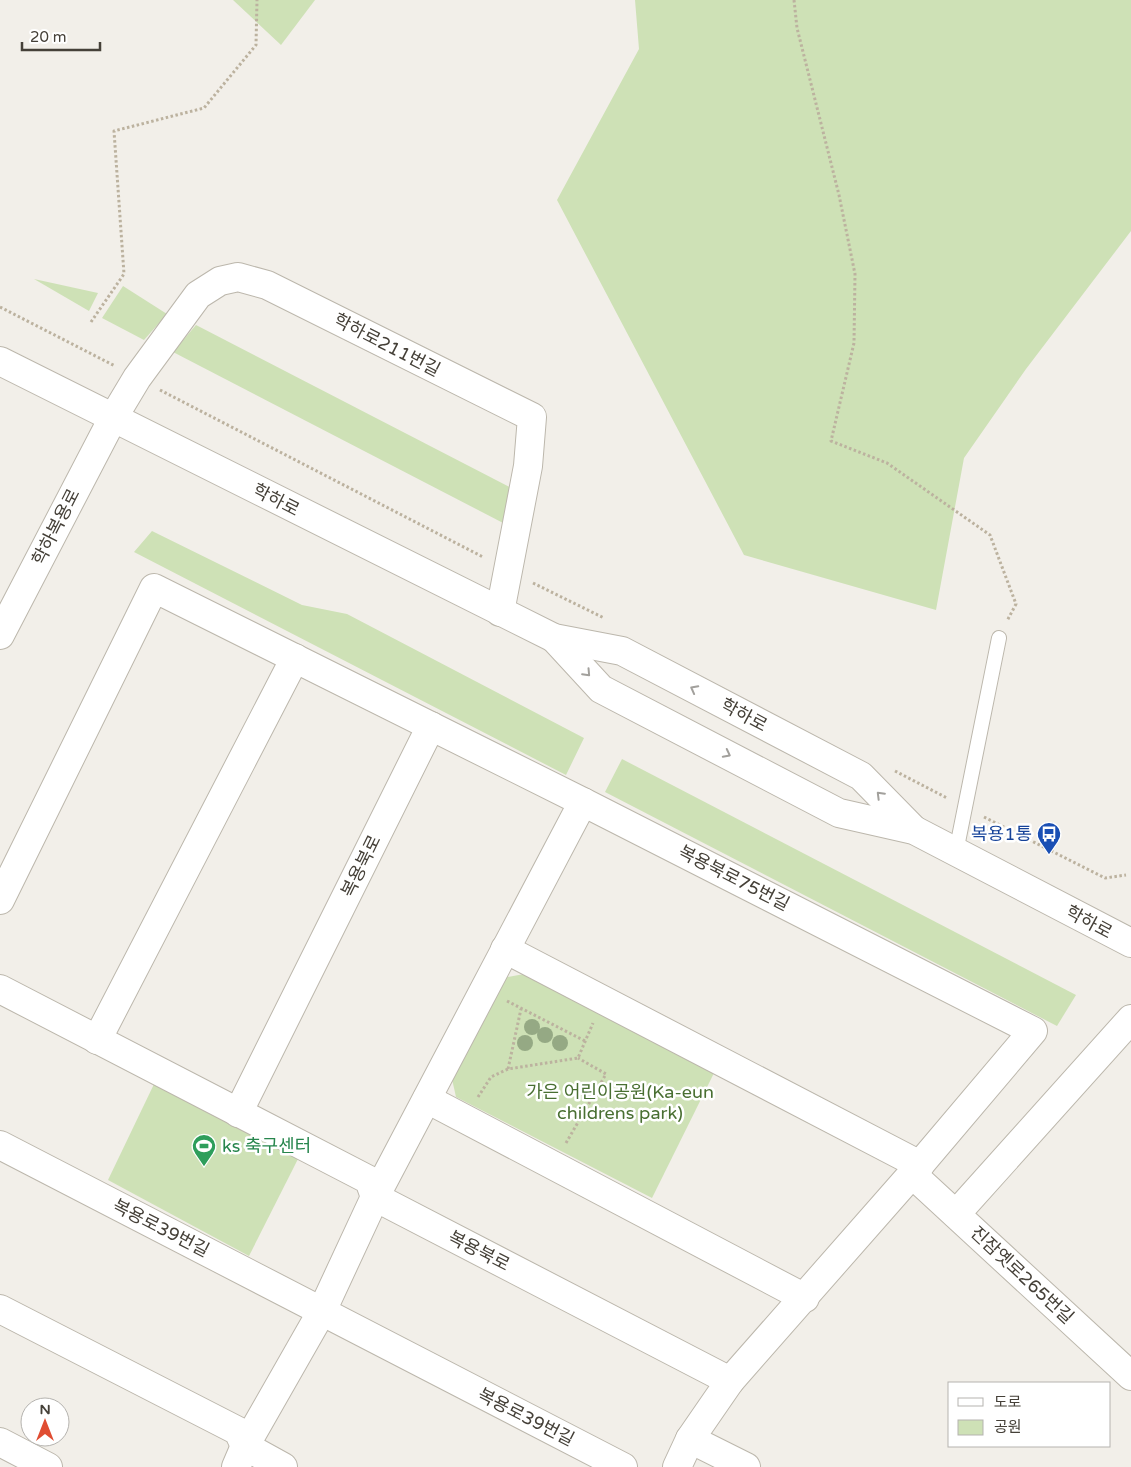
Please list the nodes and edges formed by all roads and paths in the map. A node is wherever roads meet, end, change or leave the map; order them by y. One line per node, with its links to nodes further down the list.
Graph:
1 (257, 0): 4 (path)
2 (794, 0): 13 (path)
3 (0, 307): 5 (path)
4 (91, 322)
5 (66, 340)
6 (0, 361): 8 (street, 학하로)
7 (204, 414): 9 (path)
8 (113, 418): 10 (street, 학하로); 10 (street, 학하로211번길); 11 (street, 학하복용로)
9 (484, 557)
10 (500, 612): 12 (street, 학하로)
11 (0, 635)
12 (554, 638): 18 (street, 학하로, one-way to 12); 18 (street, 학하로, one-way to 18)
13 (999, 638): 19 (lane)
14 (294, 658): 15 (street, 복용북로75번길); 21 (street, 복용북로75번길); 29 (street)
15 (430, 726): 16 (street, 복용북로75번길); 35 (street, 복용북로)
16 (583, 802): 23 (street); 38 (street, 복용북로75번길)
17 (979, 814): 20 (path)
18 (914, 830): 19 (street, 학하로)
19 (956, 852): 22 (street, 학하로)
20 (1126, 875)
21 (0, 900)
22 (1131, 944)
23 (505, 949): 33 (street); 38 (street)
24 (0, 990): 29 (street)
25 (500, 998): 26 (path)
26 (521, 1009): 30 (path); 32 (path)
27 (595, 1019): 30 (path)
28 (1131, 1019): 40 (street)
29 (97, 1040): 35 (street)
30 (585, 1041): 31 (path)
31 (578, 1058): 32 (path); 37 (path)
32 (508, 1069): 34 (path)
33 (427, 1099): 39 (street); 41 (street)
34 (476, 1101)
35 (238, 1113): 39 (street)
36 (0, 1145): 43 (street, 복용로39번길)
37 (564, 1146)
38 (916, 1170): 40 (street, 진잠옛로265번길); 41 (street)
39 (375, 1198): 43 (street); 45 (street, 복용북로)
40 (956, 1214): 44 (street, 진잠옛로265번길)
41 (805, 1298): 45 (street)
42 (0, 1309): 48 (street)
43 (322, 1311): 48 (street); 51 (street, 복용로39번길)
44 (1131, 1376)
45 (730, 1381): 46 (street)
46 (690, 1439): 52 (street); 53 (street)
47 (0, 1442): 49 (street)
48 (240, 1456): 50 (street)
49 (48, 1467)
50 (283, 1467)
51 (623, 1467)
52 (677, 1467)
53 (746, 1467)

